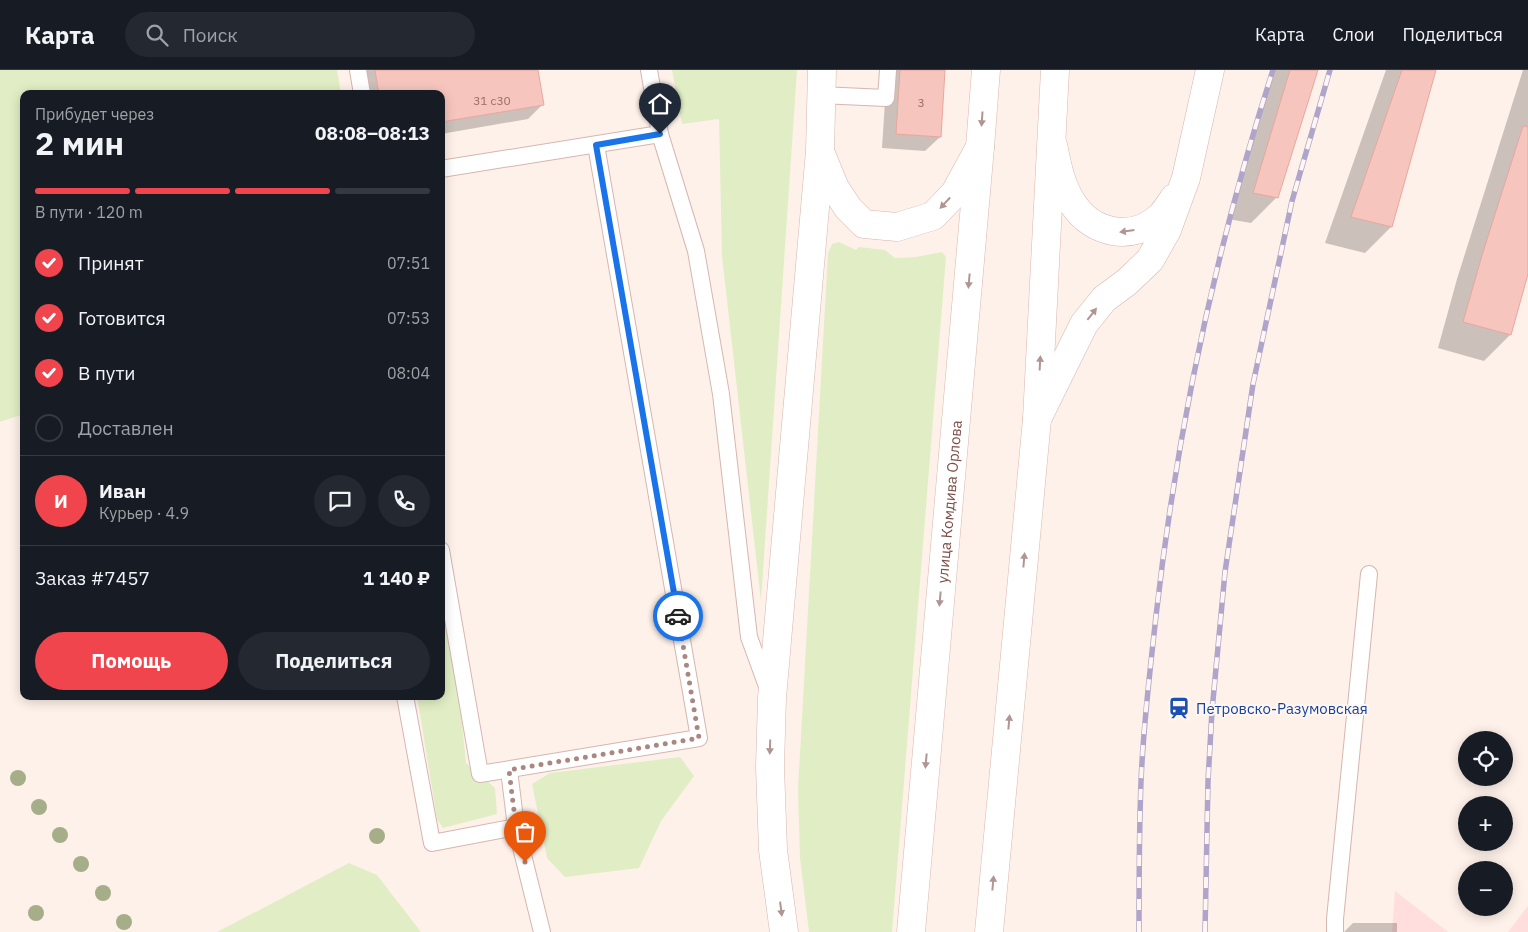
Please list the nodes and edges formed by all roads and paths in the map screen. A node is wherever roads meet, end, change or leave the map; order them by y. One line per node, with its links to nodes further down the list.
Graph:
1 (358, 70): 8 (lane)
2 (649, 70): 9 (lane)
3 (888, 70): 7 (lane)
4 (986, 70): 12 (main road, улица Комдива Орлова, one-way to 12)
5 (1056, 70): 10 (main road)
6 (1210, 70): 15 (main road)
7 (821, 82): 13 (main road)
8 (361, 90)
9 (660, 134): 11 (lane); 19 (lane)
10 (1051, 134): 15 (main road, one-way to 10); 16 (main road, one-way to 10)
11 (596, 145): 14 (lane); 21 (lane)
12 (980, 147): 13 (main road, one-way to 13); 25 (main road, улица Комдива Орлова, one-way to 25)
13 (820, 151): 19 (main road)
14 (445, 168)
15 (1186, 178): 16 (main road, one-way to 15)
16 (1037, 419): 26 (main road, one-way to 16)
17 (445, 573): 21 (lane)
18 (1369, 574): 27 (lane)
19 (772, 698): 24 (main road, one-way to 24)
20 (406, 700): 22 (lane)
21 (509, 770): 22 (lane)
22 (516, 827): 23 (lane)
23 (542, 932)
24 (784, 932)
25 (911, 932)
26 (989, 932)
27 (1335, 932)

